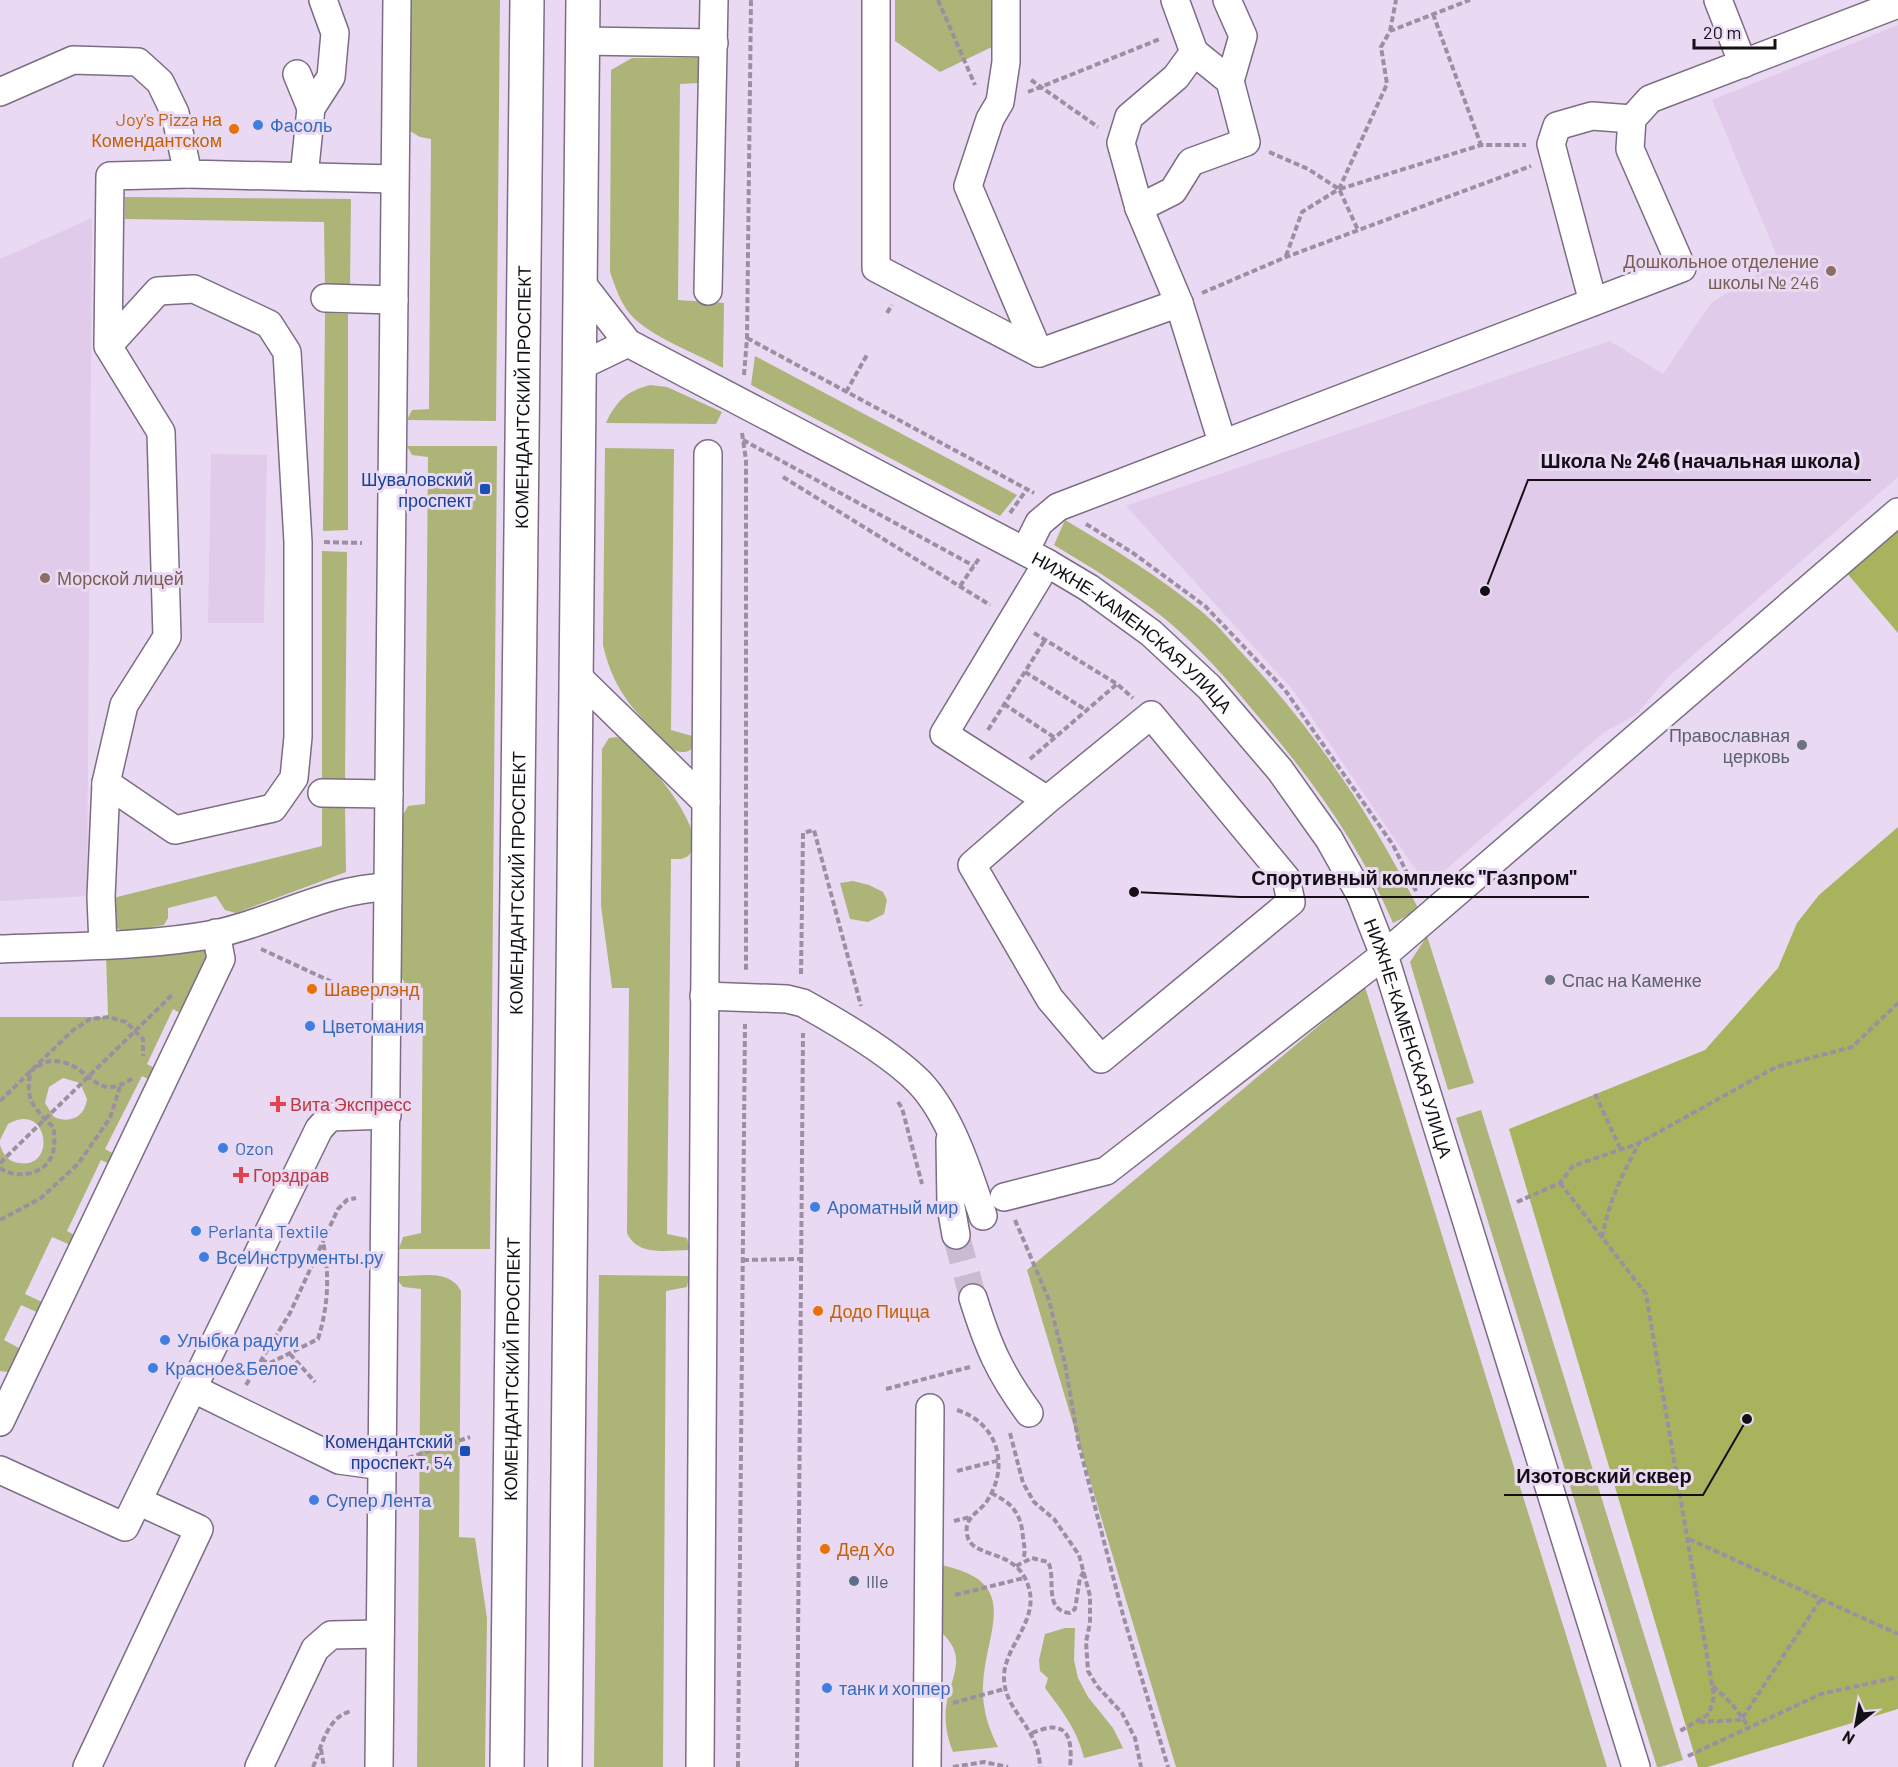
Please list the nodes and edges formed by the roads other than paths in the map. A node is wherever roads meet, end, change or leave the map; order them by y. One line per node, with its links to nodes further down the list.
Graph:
1 (323, 0): 19 (street)
2 (397, 0): 23 (street)
3 (527, 0): 68 (main road, КОМЕНДАНТСКИЙ ПРОСПЕКТ)
4 (583, 0): 13 (main road)
5 (714, 0): 14 (street)
6 (876, 0): 33 (street)
7 (1005, 0): 33 (street)
8 (1175, 0): 12 (street)
9 (1227, 0): 17 (street)
10 (1718, 0): 15 (street)
11 (1898, 4): 15 (street)
12 (1190, 40): 17 (street); 24 (street)
13 (581, 41): 14 (street); 25 (main road)
14 (714, 43): 26 (street)
15 (1743, 64): 20 (street)
16 (297, 74): 19 (street)
17 (1230, 81): 24 (street)
18 (0, 92): 21 (street)
19 (310, 108): 22 (street)
20 (1632, 119): 29 (street); 29 (street)
21 (188, 174): 22 (street); 32 (street)
22 (304, 177): 23 (street)
23 (394, 179): 28 (street)
24 (1138, 208): 30 (street)
25 (579, 280): 31 (street, НИЖНЕ-КАМЕНСКАЯ УЛИЦА); 34 (main road)
26 (708, 291)
27 (325, 298): 28 (street)
28 (394, 300): 42 (street)
29 (1593, 302): 35 (street)
30 (1179, 303): 33 (street); 35 (street)
31 (628, 343): 34 (street); 38 (street, НИЖНЕ-КАМЕНСКАЯ УЛИЦА)
32 (108, 346): 40 (street); 40 (street)
33 (1039, 353)
34 (578, 367): 39 (main road)
35 (1222, 442): 38 (street)
36 (708, 454): 44 (street)
37 (1898, 512): 49 (street)
38 (1036, 557): 43 (street); 49 (street, НИЖНЕ-КАМЕНСКАЯ УЛИЦА)
39 (576, 675): 44 (street); 69 (main road)
40 (106, 783): 47 (street)
41 (322, 793): 42 (street)
42 (389, 794): 45 (street)
43 (1047, 800): 43 (street)
44 (706, 802): 50 (street)
45 (387, 887): 46 (street); 51 (street)
46 (216, 933): 47 (street); 60 (street)
47 (103, 945): 48 (street)
48 (0, 950)
49 (1384, 955): 53 (street); 72 (street, НИЖНЕ-КАМЕНСКАЯ УЛИЦА)
50 (704, 996): 52 (street); 70 (street)
51 (387, 1114): 57 (street); 61 (street)
52 (950, 1133): 54 (street); 55 (street)
53 (1004, 1197)
54 (983, 1216)
55 (956, 1234)
56 (973, 1298): 59 (street)
57 (194, 1389): 61 (street); 63 (street)
58 (930, 1407): 71 (street)
59 (1019, 1421)
60 (0, 1422)
61 (383, 1466): 64 (street)
62 (0, 1470): 63 (street)
63 (138, 1501): 65 (street)
64 (380, 1634): 66 (street); 67 (street)
65 (87, 1767)
66 (259, 1767)
67 (379, 1767)
68 (507, 1767)
69 (565, 1767)
70 (700, 1767)
71 (927, 1767)
72 (1636, 1767)

